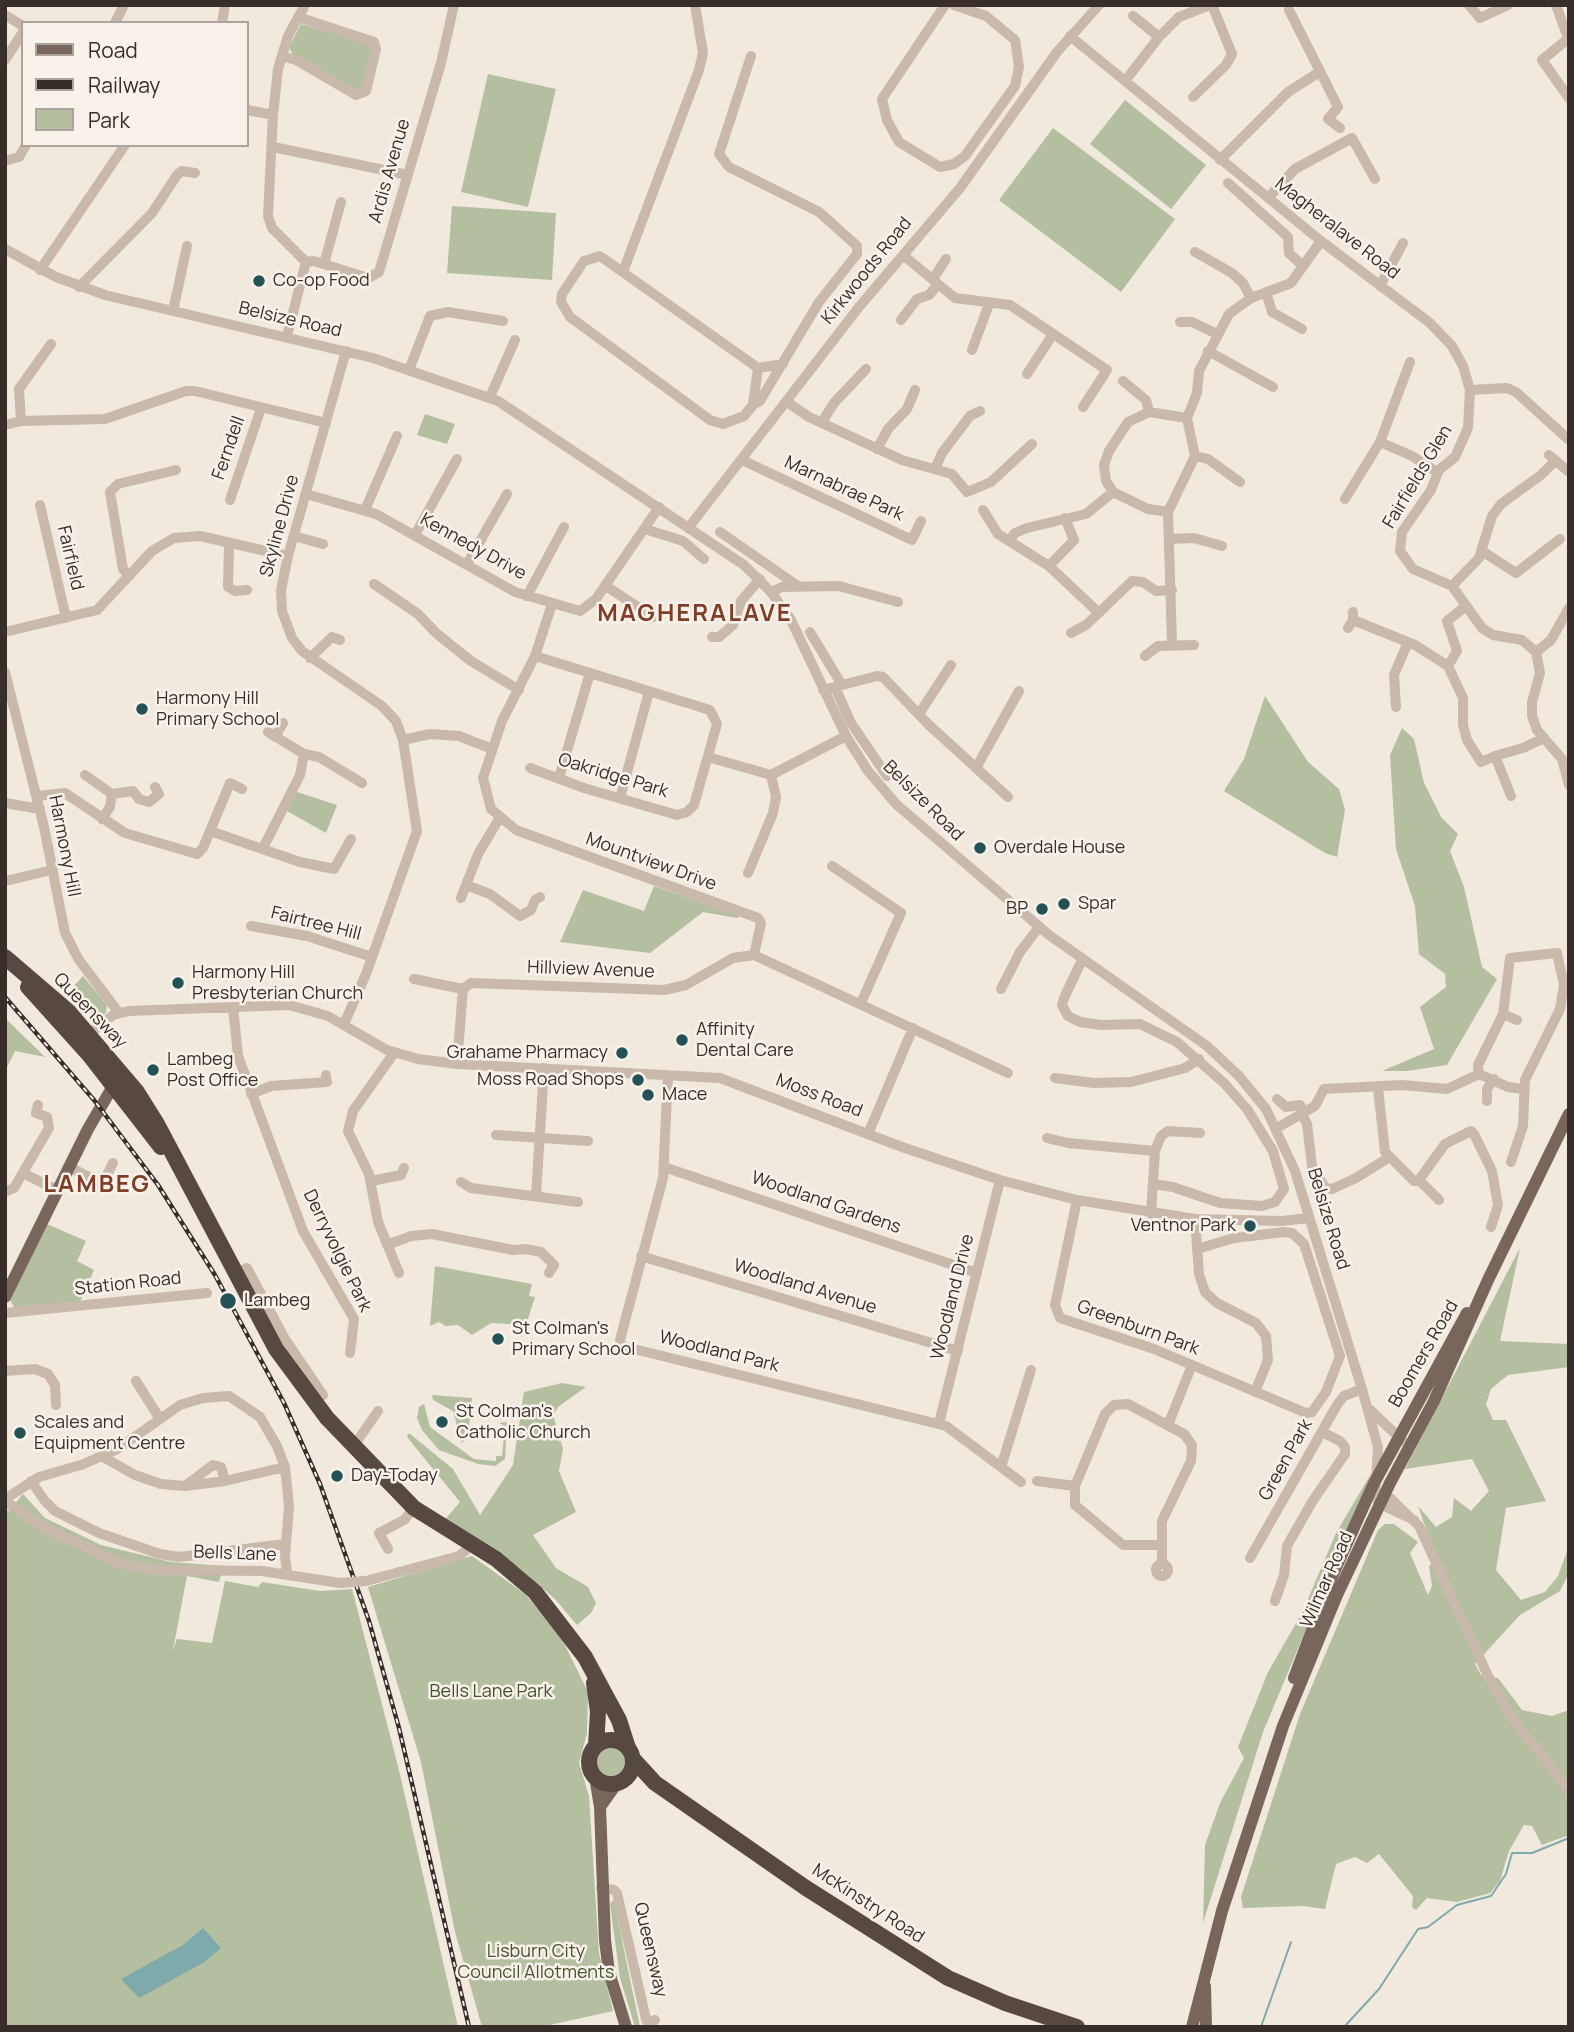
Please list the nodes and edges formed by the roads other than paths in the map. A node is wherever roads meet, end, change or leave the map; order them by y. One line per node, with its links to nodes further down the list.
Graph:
1 (124, 5): 16 (street)
2 (306, 5): 15 (street)
3 (695, 5): 54 (street)
4 (945, 5): 5 (street)
5 (954, 5)
6 (1099, 5): 19 (street, Kirkwoods Road)
7 (1211, 5): 20 (street); 27 (street)
8 (1469, 5): 9 (street)
9 (1508, 5)
10 (1556, 5): 21 (street)
11 (453, 6): 38 (street, Ardis Avenue)
12 (1289, 10): 25 (street)
13 (5, 15): 17 (street)
14 (1133, 16): 20 (street)
15 (298, 18): 22 (street); 22 (street)
16 (117, 21)
17 (21, 25)
18 (21, 35): 24 (street)
19 (1070, 36): 26 (street, Magheralave Road); 48 (street, Kirkwoods Road)
20 (1158, 37): 26 (street)
21 (1569, 38): 28 (street)
22 (282, 56): 30 (street)
23 (751, 56): 77 (street)
24 (5, 60)
25 (1318, 73): 31 (street); 35 (street)
26 (1125, 81): 35 (street, Magheralave Road)
27 (1193, 97)
28 (1569, 98)
29 (248, 110): 30 (street)
30 (273, 114): 34 (street)
31 (1340, 128)
32 (25, 147): 36 (street)
33 (124, 147): 53 (street)
34 (272, 147): 38 (street); 50 (street)
35 (1220, 160): 41 (street, Magheralave Road)
36 (5, 161)
37 (195, 173): 57 (street)
38 (408, 175): 51 (street, Ardis Avenue)
39 (1375, 179): 41 (street)
40 (1228, 183): 52 (street)
41 (1268, 198): 43 (street, Magheralave Road)
42 (341, 202): 51 (street)
43 (1321, 241): 52 (street); 56 (street, Magheralave Road)
44 (1403, 243): 56 (street)
45 (187, 246): 61 (street)
46 (5, 249): 53 (street, Belsize Road)
47 (1195, 253): 59 (street)
48 (903, 255): 55 (street); 87 (street, Kirkwoods Road)
49 (946, 259): 55 (street)
50 (306, 262): 51 (street, Ardis Avenue); 70 (street)
51 (324, 264)
52 (1303, 266): 58 (street)
53 (40, 270): 57 (street, Belsize Road)
54 (624, 270): 78 (street); 88 (street)
55 (935, 281): 60 (street); 63 (street)
56 (1380, 286): 85 (street, Magheralave Road)
57 (79, 287): 61 (street, Belsize Road)
58 (1266, 292): 59 (street); 62 (street)
59 (1251, 298): 69 (street)
60 (989, 304): 68 (street); 74 (street)
61 (173, 311): 70 (street, Belsize Road)
62 (1282, 319): 66 (street); 67 (street)
63 (901, 320)
64 (503, 321): 80 (street)
65 (1180, 322): 69 (street)
66 (1301, 329)
67 (1276, 331)
68 (1053, 334): 81 (street); 89 (street)
69 (1217, 334): 75 (street)
70 (287, 336): 73 (street, Belsize Road)
71 (515, 340): 86 (street)
72 (51, 344): 94 (street)
73 (346, 351): 80 (street, Belsize Road); 96 (street, Skyline Drive)
74 (972, 351)
75 (1208, 351): 83 (street); 93 (street)
76 (1410, 362): 100 (street)
77 (783, 365): 78 (street); 88 (street)
78 (758, 368): 88 (street)
79 (866, 369): 95 (street)
80 (409, 370): 86 (street, Belsize Road)
81 (1027, 374)
82 (1123, 381): 92 (street)
83 (1273, 387)
84 (915, 390): 102 (street)
85 (1470, 390): 99 (street); 108 (street, Fairfields Glen)
86 (490, 397): 117 (street, Belsize Road)
87 (787, 402): 95 (street); 105 (street, Kirkwoods Road)
88 (753, 405)
89 (1083, 407)
90 (261, 408): 94 (street); 96 (street); 115 (street, Ferndell)
91 (980, 411): 106 (street)
92 (1149, 412): 93 (street); 111 (street)
93 (1187, 418): 103 (street)
94 (21, 421): 97 (street)
95 (821, 422): 102 (street)
96 (326, 423): 112 (street, Skyline Drive)
97 (5, 425)
98 (397, 436): 118 (street)
99 (1569, 440)
100 (1380, 442): 108 (street); 114 (street)
101 (1032, 444): 106 (street)
102 (877, 449): 106 (street)
103 (1195, 456): 110 (street); 119 (street)
104 (457, 459): 127 (street)
105 (742, 460): 122 (street, Marnabrae Park); 124 (street, Kirkwoods Road)
106 (935, 469)
107 (176, 470): 140 (street)
108 (1437, 472): 145 (street, Fairfields Glen)
109 (1569, 472): 135 (street)
110 (1237, 477)
111 (1113, 492): 119 (street); 121 (street)
112 (306, 494): 118 (street, Kennedy Drive); 128 (street, Skyline Drive)
113 (507, 494): 138 (street)
114 (1345, 499)
115 (230, 502)
116 (40, 505): 156 (street, Fairfield)
117 (659, 507): 124 (street, Belsize Road); 125 (street, Kennedy Drive)
118 (365, 510): 127 (street, Kennedy Drive)
119 (1168, 512): 129 (street)
120 (982, 514): 131 (street)
121 (1065, 519): 131 (street); 139 (street)
122 (921, 521)
123 (564, 527): 149 (street)
124 (689, 527): 141 (street, Belsize Road)
125 (645, 529): 137 (street); 143 (street, Kennedy Drive)
126 (720, 532): 144 (street)
127 (415, 535): 138 (street, Kennedy Drive)
128 (294, 536): 133 (street); 136 (street, Skyline Drive)
129 (1170, 538): 134 (street); 147 (street)
130 (1561, 538): 135 (street)
131 (1010, 540): 139 (street)
132 (229, 544): 136 (street); 140 (street); 146 (street)
133 (323, 545)
134 (1222, 546)
135 (1482, 551): 145 (street)
136 (288, 556): 169 (street, Skyline Drive)
137 (704, 559)
138 (467, 564): 149 (street, Kennedy Drive)
139 (1049, 566): 154 (street)
140 (129, 576): 156 (street)
141 (760, 579): 148 (street, Belsize Road); 161 (street)
142 (374, 584): 175 (street)
143 (606, 586): 151 (street, Kennedy Drive); 155 (street)
144 (798, 586): 148 (street); 150 (street)
145 (1452, 586): 152 (street)
146 (248, 589)
147 (1172, 590): 154 (street); 164 (street)
148 (771, 592): 174 (street, Belsize Road)
149 (527, 596): 151 (street, Kennedy Drive)
150 (898, 602)
151 (552, 604): 167 (street)
152 (1466, 607): 166 (street); 171 (street)
153 (1569, 608): 166 (street)
154 (1099, 613): 157 (street)
155 (653, 617)
156 (66, 618): 159 (street)
157 (1072, 619)
158 (1351, 620): 163 (street)
159 (5, 632)
160 (810, 632): 174 (street)
161 (712, 637)
162 (340, 640): 169 (street)
163 (1408, 642): 171 (street); 178 (street)
164 (1172, 644): 165 (street); 168 (street)
165 (1194, 645)
166 (1536, 652): 182 (street)
167 (535, 656): 173 (street); 175 (street)
168 (1145, 656)
169 (310, 658): 183 (street, Skyline Drive)
170 (951, 665): 179 (street)
171 (1448, 666): 186 (street)
172 (5, 672): 199 (street, Harmony Hill)
173 (590, 673): 177 (street); 193 (street)
174 (833, 688): 179 (street); 181 (street, Belsize Road); 192 (street)
175 (519, 690): 184 (street)
176 (1019, 691): 189 (street)
177 (649, 692): 187 (street); 202 (street)
178 (1396, 707)
179 (919, 715): 189 (street)
180 (283, 723): 185 (street)
181 (846, 736): 191 (street); 218 (street, Belsize Road)
182 (1544, 738): 186 (street); 195 (street)
183 (403, 740): 184 (street); 221 (street, Skyline Drive)
184 (492, 750): 206 (street)
185 (304, 754): 194 (street); 209 (street)
186 (1494, 756): 200 (street)
187 (708, 757): 191 (street); 202 (street, Oakridge Park)
188 (530, 768): 193 (street, Oakridge Park)
189 (976, 768): 201 (street)
190 (85, 775): 198 (street)
191 (771, 775): 212 (street)
192 (887, 776)
193 (559, 778): 202 (street, Oakridge Park)
194 (362, 783)
195 (1569, 785)
196 (155, 787): 198 (street)
197 (242, 789): 207 (street)
198 (112, 794): 205 (street)
199 (37, 796): 204 (street, Harmony Hill); 205 (street)
200 (1511, 796)
201 (1008, 797)
202 (620, 798)
203 (5, 803): 204 (street)
204 (40, 809): 211 (street, Harmony Hill)
205 (103, 819): 207 (street)
206 (499, 819): 214 (street); 219 (street, Mountview Drive)
207 (210, 831): 209 (street)
208 (337, 838): 209 (street)
209 (263, 848)
210 (832, 866): 227 (street)
211 (52, 870): 213 (street); 229 (street, Harmony Hill)
212 (748, 873)
213 (5, 881)
214 (466, 885): 215 (street); 216 (street)
215 (540, 897)
216 (461, 898)
217 (251, 926): 221 (street, Fairtree Hill)
218 (1039, 927): 222 (street, Belsize Road); 226 (street)
219 (754, 954): 225 (street, Hillview Avenue); 227 (street)
220 (5, 957): 234 (highway, Queensway)
221 (372, 957): 232 (street, Skyline Drive)
222 (1082, 960): 236 (street); 254 (street, Belsize Road)
223 (5, 964): 234 (highway, Queensway)
224 (414, 979): 225 (street, Hillview Avenue)
225 (463, 989): 237 (street)
226 (1001, 989)
227 (860, 1003): 233 (street)
228 (233, 1007): 229 (street, Moss Road); 232 (street, Moss Road); 248 (street, Derryvolgie Park)
229 (118, 1013): 234 (street)
230 (1503, 1014): 231 (street); 240 (street); 247 (street)
231 (1517, 1020)
232 (344, 1024): 235 (street, Moss Road)
233 (913, 1028): 239 (street); 256 (street)
234 (84, 1038): 245 (highway, Queensway); 245 (highway, Queensway)
235 (394, 1053): 237 (street, Moss Road); 271 (street)
236 (1199, 1059): 243 (street); 273 (street)
237 (457, 1064): 238 (street, Moss Road)
238 (544, 1068): 242 (street, Moss Road); 258 (street)
239 (1008, 1073)
240 (1479, 1074): 244 (street); 246 (street)
241 (326, 1075): 248 (street)
242 (668, 1075): 256 (street, Moss Road); 266 (street, Woodland Park)
243 (1055, 1078)
244 (1494, 1079): 247 (street); 250 (street)
245 (120, 1084): 265 (main road); 300 (highway, Queensway)
246 (1378, 1088): 252 (street); 262 (street)
247 (1524, 1089): 263 (street)
248 (251, 1094): 294 (street, Derryvolgie Park)
249 (1277, 1099): 252 (street)
250 (1487, 1101)
251 (38, 1105): 268 (street)
252 (1303, 1113): 254 (street); 262 (street)
253 (1569, 1114): 290 (main road, Boomers Road)
254 (1277, 1128): 281 (street, Belsize Road)
255 (1200, 1133): 261 (street)
256 (868, 1134): 269 (street, Moss Road)
257 (496, 1135): 258 (street)
258 (540, 1138): 260 (street); 276 (street)
259 (1047, 1138): 261 (street)
260 (588, 1141)
261 (1155, 1151): 273 (street)
262 (1388, 1158): 270 (street)
263 (1511, 1162)
264 (113, 1163): 265 (street)
265 (69, 1167): 274 (main road)
266 (664, 1167): 286 (street, Woodland Park); 288 (street, Woodland Gardens)
267 (404, 1168): 271 (street)
268 (23, 1173): 274 (street); 275 (street)
269 (1000, 1180): 277 (street, Moss Road); 288 (street, Woodland Drive)
270 (1419, 1180): 278 (street); 283 (street)
271 (371, 1181): 284 (street)
272 (461, 1182): 276 (street)
273 (1153, 1184): 280 (street)
274 (57, 1190): 292 (main road)
275 (5, 1192)
276 (536, 1196): 279 (street)
277 (1077, 1200): 280 (street, Moss Road); 296 (street, Greenburn Park)
278 (1439, 1200)
279 (578, 1202)
280 (1152, 1214): 282 (street, Moss Road)
281 (1308, 1218): 282 (street, Moss Road); 301 (street, Belsize Road)
282 (1195, 1219): 285 (street)
283 (1491, 1227)
284 (387, 1245): 287 (street); 289 (street)
285 (1197, 1249): 302 (street); 302 (street, Greenburn Park)
286 (641, 1256): 295 (street, Woodland Avenue); 308 (street, Woodland Park)
287 (549, 1273)
288 (977, 1273): 295 (street, Woodland Drive)
289 (400, 1275)
290 (1488, 1280): 312 (main road, Boomers Road); 312 (main road, Boomers Road)
291 (206, 1293): 293 (street, Station Road)
292 (5, 1297)
293 (5, 1313)
294 (349, 1348)
295 (958, 1351): 308 (street, Woodland Drive)
296 (1192, 1365): 302 (street, Greenburn Park); 309 (street)
297 (1031, 1370): 316 (street)
298 (5, 1371): 305 (street)
299 (136, 1381): 307 (street)
300 (309, 1386): 303 (street, Queensway); 313 (highway, Queensway)
301 (1362, 1389): 304 (street, Belsize Road); 310 (street, Green Park)
302 (1255, 1392)
303 (323, 1395)
304 (1366, 1404): 311 (street, Belsize Road); 312 (street, Belsize Road)
305 (56, 1405)
306 (378, 1411): 313 (street)
307 (160, 1419): 314 (street); 315 (street)
308 (939, 1423): 316 (street, Woodland Park)
309 (1168, 1425): 323 (street); 329 (street)
310 (1322, 1432): 331 (street, Green Park); 334 (street)
311 (1374, 1433): 312 (street); 321 (street, Belsize Road)
312 (1401, 1443): 321 (main road, Wilmar Road); 324 (main road, Wilmar Road)
313 (353, 1447): 326 (highway, Queensway)
314 (103, 1457): 317 (street); 322 (street)
315 (285, 1467): 318 (street); 327 (street)
316 (1001, 1467): 320 (street, Woodland Park)
317 (32, 1480): 325 (street); 327 (street)
318 (225, 1481): 322 (street); 322 (street)
319 (1037, 1481): 323 (street)
320 (1021, 1482)
321 (1374, 1483): 324 (street, Belsize Road); 335 (main road, Wilmar Road)
322 (185, 1486)
323 (1075, 1486): 329 (street)
324 (1380, 1498): 335 (main road); 337 (main road, Wilmar Road); 343 (street)
325 (5, 1500): 333 (street, Bells Lane)
326 (414, 1508): 328 (highway, Queensway); 330 (street)
327 (286, 1544): 333 (street)
328 (472, 1545): 333 (street, Bells Lane, bridge); 336 (highway, Queensway)
329 (1160, 1545): 332 (street)
330 (388, 1549)
331 (1250, 1558)
332 (1162, 1564)
333 (289, 1574)
334 (1266, 1587)
335 (1319, 1611): 337 (main road, Wilmar Road)
336 (594, 1674): 338 (highway, Queensway); 339 (highway, Queensway)
337 (1283, 1727): 346 (main road, Wilmar Road)
338 (596, 1746): 339 (highway); 340 (highway)
339 (631, 1753): 341 (highway); 342 (highway, McKinstry Road)
340 (595, 1777): 341 (highway); 344 (main road, Queensway)
341 (621, 1781): 342 (highway, McKinstry Road); 344 (main road)
342 (655, 1783): 351 (highway, McKinstry Road)
343 (1569, 1790)
344 (600, 1807): 345 (main road, Queensway)
345 (601, 1888): 348 (street, Queensway); 350 (main road, Queensway)
346 (1206, 1968): 347 (main road, Wilmar Road); 349 (main road, Wilmar Road)
347 (1205, 1997): 349 (main road); 352 (main road, Wilmar Road)
348 (655, 2020)
349 (1194, 2026)
350 (626, 2027)
351 (1077, 2027)
352 (1206, 2027)

